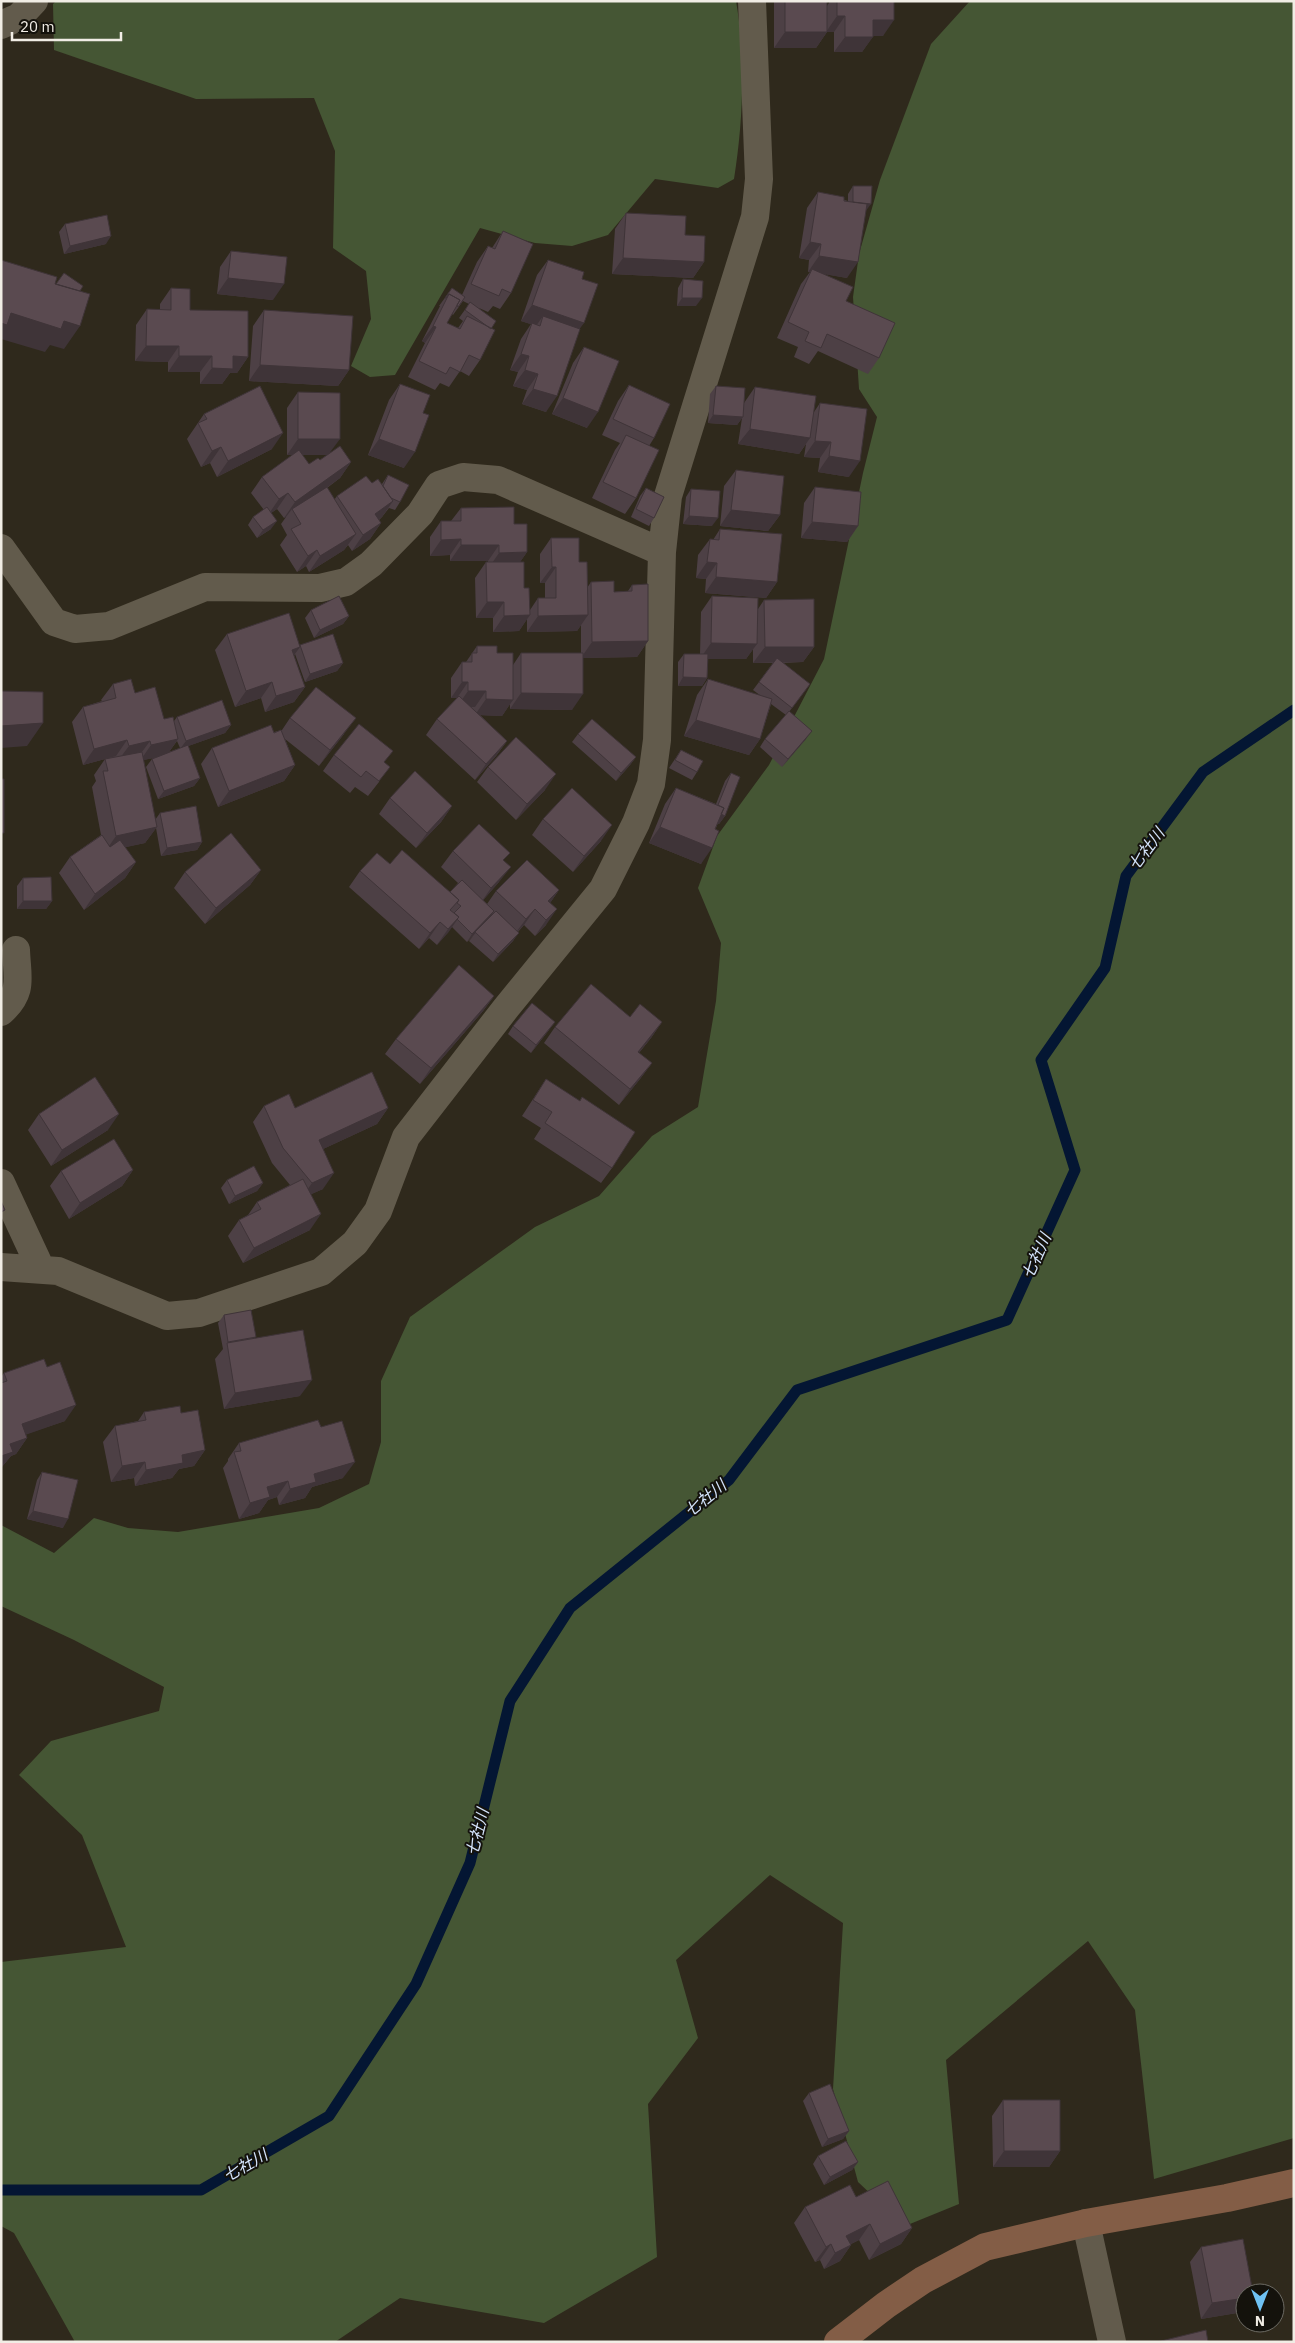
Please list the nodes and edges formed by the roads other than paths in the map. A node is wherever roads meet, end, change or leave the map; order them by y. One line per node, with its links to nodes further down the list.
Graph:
1 (34, 1): 3 (street)
2 (752, 1): 5 (street)
3 (1, 25)
4 (1, 548): 5 (street)
5 (662, 552): 10 (street)
6 (16, 950): 7 (street)
7 (1, 1012)
8 (1, 1183): 10 (street)
9 (1, 1267): 10 (street)
10 (41, 1270)
11 (1294, 2183): 12 (street)
12 (1086, 2223): 13 (street); 14 (street)
13 (838, 2342)
14 (1112, 2342)

